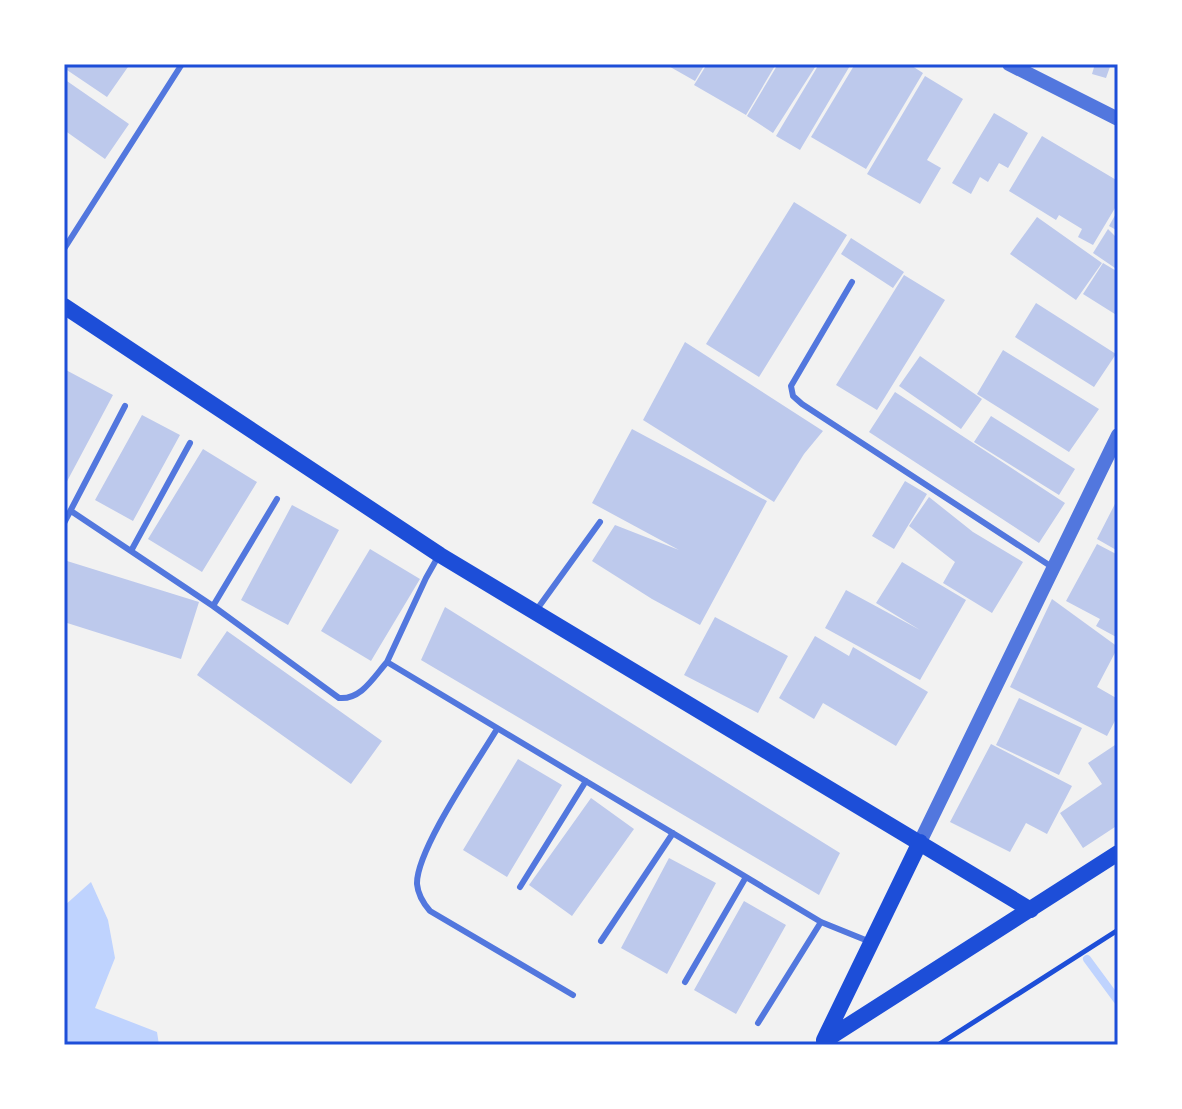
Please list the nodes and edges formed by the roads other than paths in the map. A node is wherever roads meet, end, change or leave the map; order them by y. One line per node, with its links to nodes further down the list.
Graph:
1 (182, 64): 4 (lane)
2 (1009, 64): 3 (street)
3 (1118, 119)
4 (64, 249)
5 (852, 282): 16 (lane)
6 (64, 306): 15 (main road)
7 (125, 406): 11 (lane)
8 (1118, 435): 16 (street)
9 (190, 443): 14 (lane)
10 (277, 499): 17 (lane)
11 (71, 511): 13 (lane); 14 (lane)
12 (600, 522): 18 (lane)
13 (64, 523)
14 (131, 551): 17 (lane)
15 (440, 555): 18 (main road); 19 (lane)
16 (1053, 568): 23 (street)
17 (213, 606): 19 (lane)
18 (535, 612): 23 (main road)
19 (387, 662): 20 (lane)
20 (497, 729): 21 (lane); 32 (lane)
21 (586, 781): 22 (lane); 26 (lane)
22 (673, 833): 25 (lane); 29 (lane)
23 (920, 842): 27 (main road); 30 (main road)
24 (1118, 853): 27 (main road)
25 (746, 877): 28 (lane); 31 (lane)
26 (520, 887)
27 (1031, 910): 34 (main road)
28 (821, 922): 30 (lane); 33 (lane)
29 (601, 941)
30 (871, 943): 34 (main road)
31 (685, 982)
32 (573, 995)
33 (758, 1023)
34 (823, 1043)

